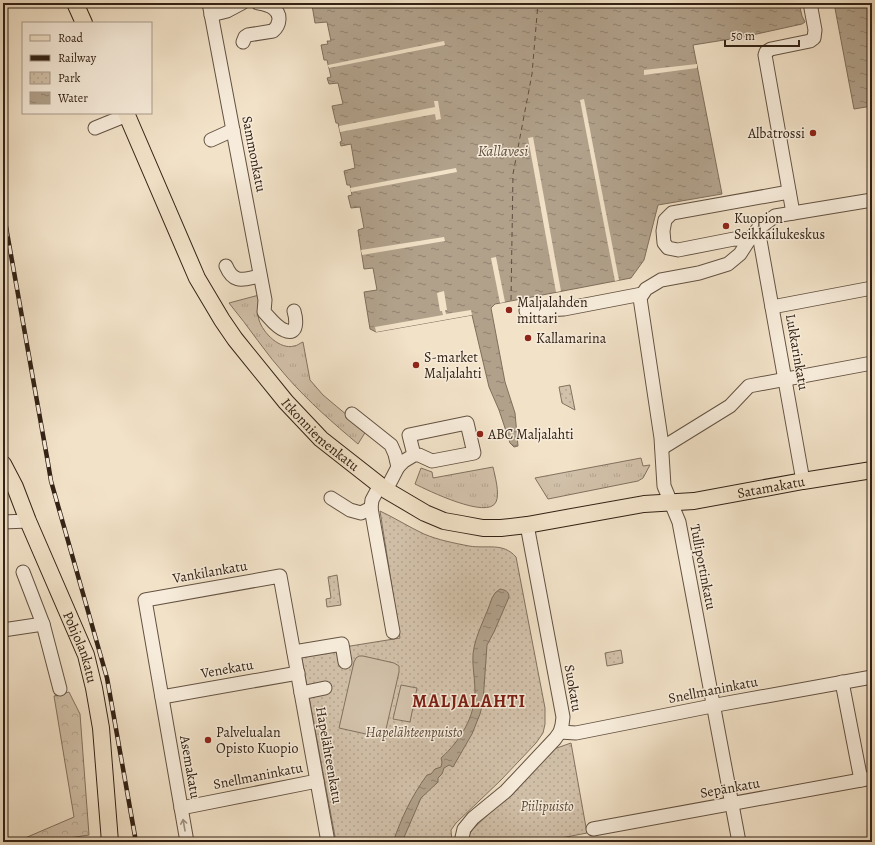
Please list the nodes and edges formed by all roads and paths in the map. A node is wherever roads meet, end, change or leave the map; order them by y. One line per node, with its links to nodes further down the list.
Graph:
1 (75, 3): 6 (main road)
2 (242, 3): 5 (street)
3 (258, 3): 7 (street)
4 (810, 3): 12 (street)
5 (210, 9): 10 (street, Sammonkatu)
6 (84, 22)
7 (243, 42)
8 (126, 114): 9 (street); 33 (main road, Itkonniemenkatu)
9 (95, 128)
10 (233, 130): 11 (street); 18 (street, Sammonkatu)
11 (210, 140)
12 (789, 192): 14 (street); 16 (street)
13 (872, 200): 14 (street)
14 (793, 213): 15 (street)
15 (758, 229): 16 (street); 21 (street, Lukkarinkatu)
16 (749, 240): 20 (street)
17 (226, 266): 18 (street)
18 (260, 276): 22 (street, Sammonkatu)
19 (872, 288): 21 (street)
20 (641, 296): 23 (street); 27 (street, Tulliportinkatu)
21 (772, 306): 25 (street, Lukkarinkatu)
22 (294, 310)
23 (526, 311)
24 (872, 364): 25 (street)
25 (786, 379): 27 (street); 32 (street, Lukkarinkatu)
26 (352, 414): 30 (street)
27 (662, 448): 35 (street, Tulliportinkatu)
28 (414, 455): 28 (street); 30 (street)
29 (3, 464): 37 (main road, Pohjolankatu)
30 (398, 467): 33 (street)
31 (872, 470): 32 (main road, Satamakatu)
32 (804, 481): 35 (main road, Satamakatu)
33 (383, 488): 36 (street); 39 (main road, Itkonniemenkatu)
34 (331, 498): 36 (street)
35 (670, 503): 39 (main road, Itkonniemenkatu); 53 (street, Tulliportinkatu)
36 (372, 508): 43 (street)
37 (28, 520): 38 (street); 60 (main road, Pohjolankatu)
38 (3, 522)
39 (527, 525): 54 (street, Suokatu)
40 (23, 572): 41 (street)
41 (43, 624): 42 (street); 50 (street)
42 (3, 630)
43 (394, 632)
44 (294, 652): 45 (street); 46 (street, Vankilankatu); 52 (street, Vankilankatu)
45 (345, 662)
46 (298, 674): 51 (street, Hapelähteenkatu); 52 (street, Venekatu)
47 (872, 677): 48 (street, Snellmaninkatu)
48 (842, 682): 53 (street, Snellmaninkatu); 55 (street)
49 (325, 688): 51 (street)
50 (60, 689)
51 (302, 692): 56 (street, Hapelähteenkatu)
52 (162, 697): 58 (street, Asemakatu)
53 (713, 706): 54 (street, Snellmaninkatu); 57 (street, Tulliportinkatu)
54 (560, 732): 63 (street)
55 (867, 779): 57 (street, Sepänkatu)
56 (317, 781): 58 (street, Snellmaninkatu); 62 (street, Hapelähteenkatu)
57 (732, 804): 59 (street, Sepänkatu); 64 (street, Tulliportinkatu)
58 (181, 808): 61 (street, Asemakatu, one-way to 58)
59 (593, 829)
60 (110, 842)
61 (187, 842)
62 (328, 842)
63 (461, 842)
64 (739, 842)

